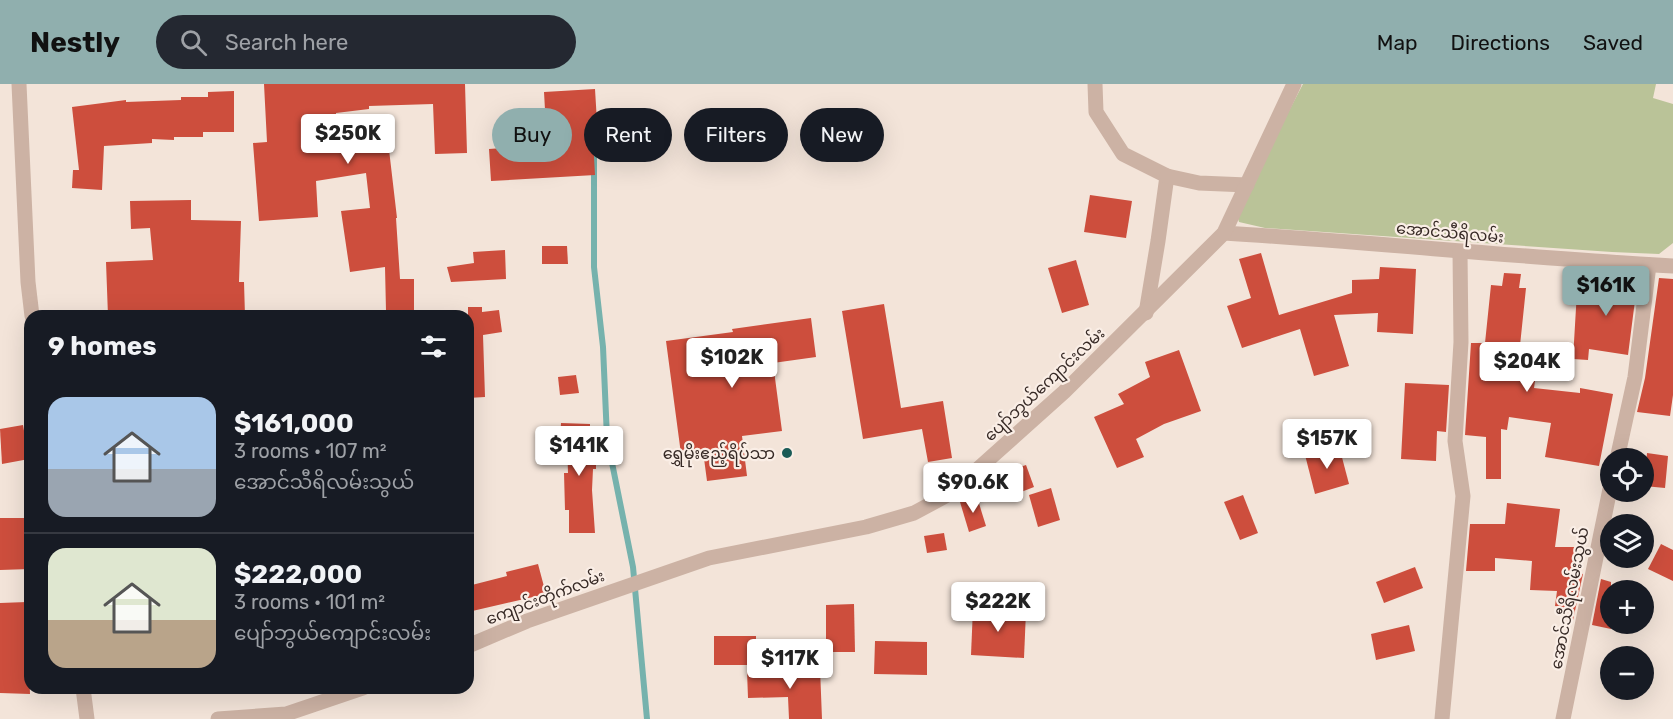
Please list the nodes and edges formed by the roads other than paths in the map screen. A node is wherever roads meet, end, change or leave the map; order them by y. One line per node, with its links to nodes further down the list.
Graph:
1 (19, 84): 10 (street)
2 (1095, 84): 4 (street)
3 (1294, 84): 5 (street, ပျော်ဘွယ်ကျောင်းလမ်း)
4 (1167, 176): 5 (street); 11 (street)
5 (1247, 185): 6 (street, ပျော်ဘွယ်ကျောင်းလမ်း)
6 (1224, 233): 7 (street, အောင်သီရိလမ်း); 11 (street, ပျော်ဘွယ်ကျောင်းလမ်း)
7 (1460, 252): 8 (street, အောင်သီရိလမ်း); 20 (street)
8 (1649, 265): 9 (street, အောင်သီရိလမ်း); 12 (street)
9 (1673, 266)
10 (31, 310)
11 (1146, 313): 14 (street, ပျော်ဘွယ်ကျောင်းလမ်း)
12 (1619, 448)
13 (1607, 502): 21 (street, အောင်သီရိလမ်းသွယ်)
14 (635, 583): 15 (street, ကျောင်းတိုက်လမ်း)
15 (474, 643)
16 (84, 694): 18 (street)
17 (345, 694): 19 (street)
18 (87, 719)
19 (218, 719)
20 (1442, 719)
21 (1563, 719)

